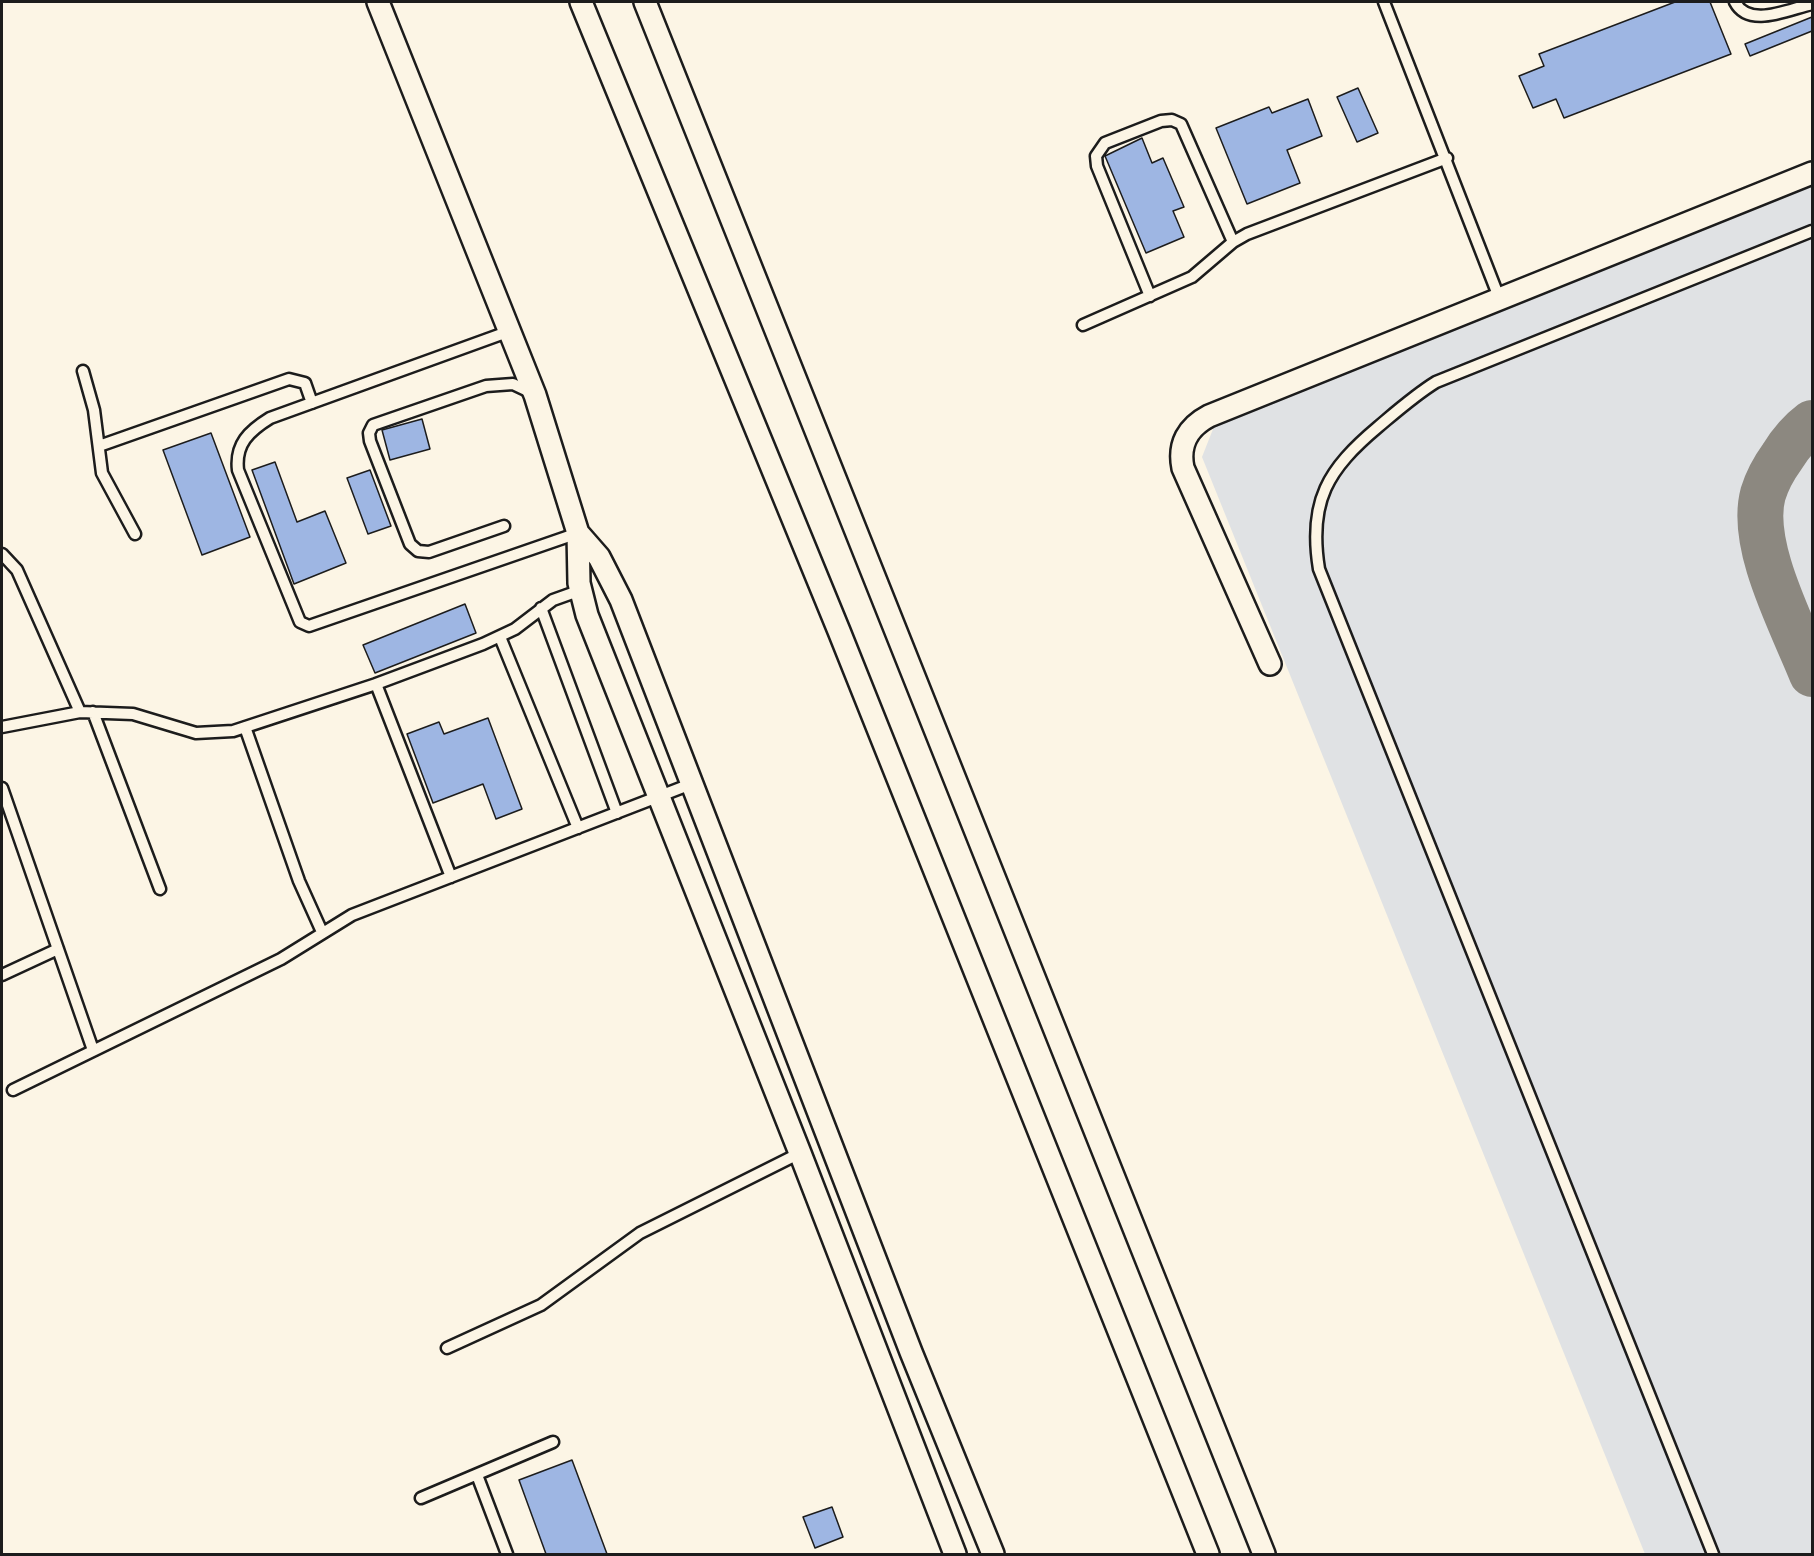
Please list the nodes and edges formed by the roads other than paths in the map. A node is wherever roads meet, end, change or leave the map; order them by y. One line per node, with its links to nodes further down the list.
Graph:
1 (378, 2): 14 (street)
2 (581, 2): 52 (street)
3 (645, 2): 53 (street)
4 (1384, 2): 7 (lane)
5 (1735, 2): 6 (lane)
6 (1812, 4)
7 (1447, 158): 10 (lane); 12 (lane)
8 (1812, 173): 12 (street)
9 (1812, 231): 54 (lane)
10 (1233, 242): 11 (lane); 11 (lane)
11 (1150, 296): 13 (lane)
12 (1500, 300): 26 (street)
13 (1083, 325)
14 (510, 331): 16 (street); 17 (lane)
15 (83, 371): 18 (lane)
16 (535, 395): 19 (lane); 20 (street)
17 (312, 403): 18 (lane); 20 (lane)
18 (99, 446): 21 (lane)
19 (504, 525)
20 (578, 532): 23 (street); 32 (street)
21 (135, 534)
22 (2, 554): 28 (lane)
23 (580, 590): 24 (lane); 34 (street)
24 (541, 608): 25 (lane); 35 (lane)
25 (500, 637): 27 (lane); 36 (lane)
26 (1270, 664)
27 (376, 684): 31 (lane); 37 (lane)
28 (81, 712): 29 (lane); 30 (lane)
29 (93, 712): 31 (lane); 38 (lane)
30 (2, 727)
31 (245, 727): 39 (lane)
32 (691, 784): 34 (lane); 51 (street)
33 (2, 788): 40 (lane)
34 (659, 797): 35 (lane); 44 (street)
35 (618, 813): 36 (lane)
36 (578, 828): 37 (lane)
37 (451, 877): 39 (lane)
38 (160, 889)
39 (322, 932): 42 (lane)
40 (58, 949): 41 (lane); 42 (lane)
41 (2, 975)
42 (93, 1050): 43 (lane)
43 (13, 1090)
44 (800, 1153): 45 (lane); 50 (street)
45 (447, 1348)
46 (553, 1442): 47 (lane)
47 (477, 1475): 48 (lane); 49 (lane)
48 (421, 1498)
49 (507, 1554)
50 (955, 1554)
51 (993, 1554)
52 (1208, 1554)
53 (1264, 1554)
54 (1713, 1554)

